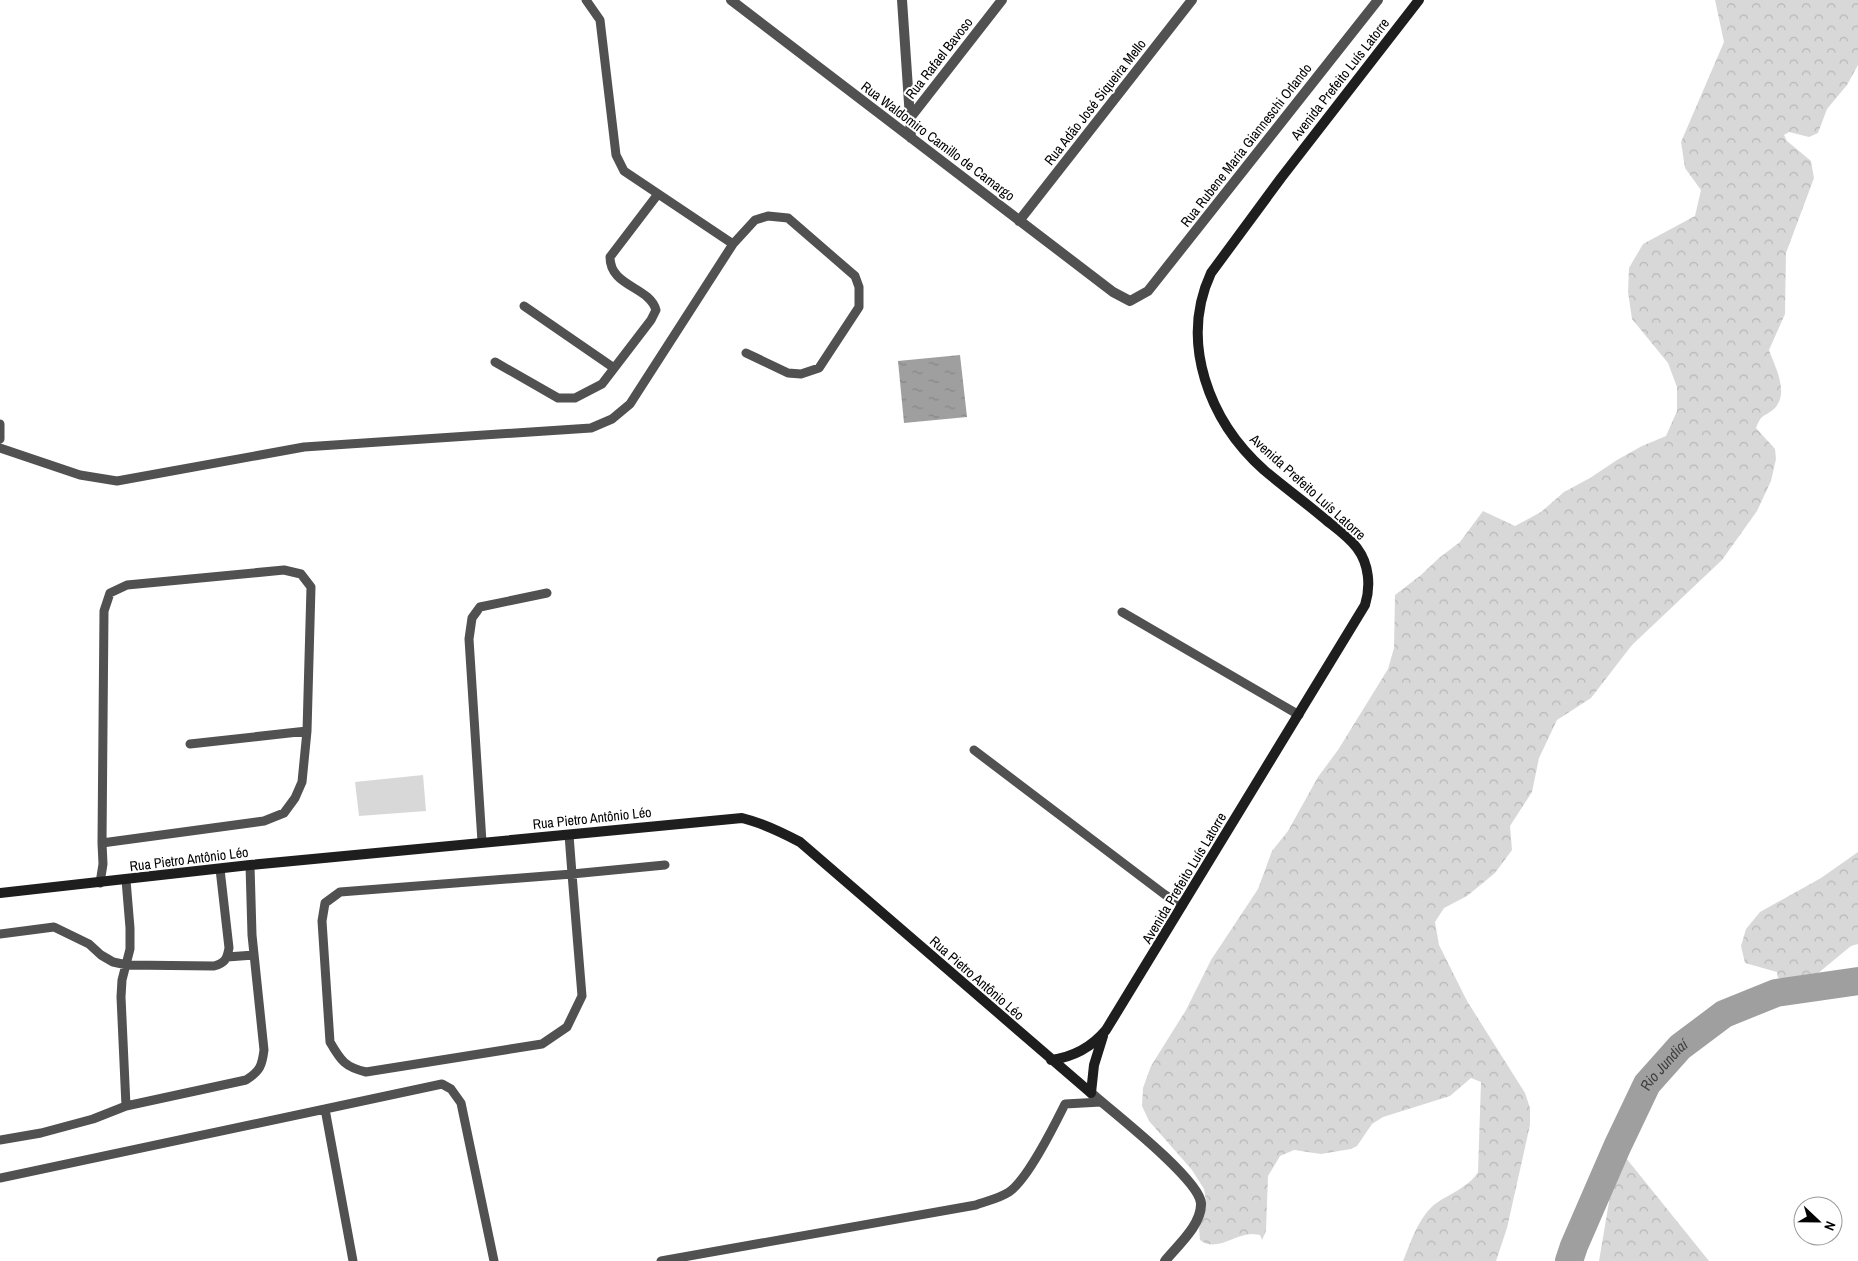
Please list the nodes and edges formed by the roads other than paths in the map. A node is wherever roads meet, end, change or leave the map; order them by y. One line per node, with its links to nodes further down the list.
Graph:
1 (586, 0): 10 (lane)
2 (731, 0): 9 (street, Rua Waldomiro Camillo de Camargo)
3 (902, 0): 8 (street)
4 (1002, 0): 8 (street, Rua Rafael Bavoso)
5 (1192, 0): 11 (street, Rua Adão José Siqueira Mello)
6 (1378, 0): 13 (street, Rua Rubene Maria Gianneschi Orlando)
7 (1419, 0): 23 (main road, Avenida Prefeito Luís Latorre)
8 (910, 118): 9 (street, Rua Rafael Bavoso)
9 (911, 138): 11 (street, Rua Waldomiro Camillo de Camargo)
10 (658, 194): 12 (lane); 17 (lane)
11 (1019, 221): 13 (street, Rua Waldomiro Camillo de Camargo)
12 (733, 244): 15 (lane); 20 (lane)
13 (1130, 301)
14 (524, 306): 17 (lane)
15 (746, 353)
16 (495, 362): 17 (lane)
17 (614, 368)
18 (0, 424): 19 (lane)
19 (0, 439)
20 (0, 448)
21 (547, 593): 28 (lane)
22 (1122, 612): 23 (lane)
23 (1299, 715): 37 (main road, Avenida Prefeito Luís Latorre)
24 (307, 731): 25 (lane); 29 (lane); 29 (lane)
25 (190, 744)
26 (974, 750): 37 (lane)
27 (569, 834): 28 (main road, Rua Pietro Antônio Léo); 33 (lane); 43 (main road, Rua Pietro Antônio Léo)
28 (482, 842): 30 (main road, Rua Pietro Antônio Léo)
29 (102, 843): 35 (lane)
30 (250, 865): 32 (main road, Rua Pietro Antônio Léo); 39 (lane)
31 (665, 865): 33 (lane)
32 (220, 869): 34 (main road, Rua Pietro Antônio Léo); 40 (lane)
33 (572, 874): 33 (lane)
34 (126, 880): 35 (main road, Rua Pietro Antônio Léo); 41 (lane)
35 (100, 883): 36 (main road, Rua Pietro Antônio Léo)
36 (0, 894)
37 (1182, 906): 42 (main road, Avenida Prefeito Luís Latorre)
38 (0, 934): 41 (lane)
39 (254, 955): 40 (lane); 46 (lane)
40 (227, 958): 41 (lane)
41 (127, 965): 46 (lane)
42 (1106, 1030): 43 (main road, Avenida Prefeito Luís Latorre); 44 (main road, Avenida Prefeito Luís Latorre)
43 (1051, 1060): 44 (main road, Rua Pietro Antônio Léo)
44 (1091, 1093): 45 (street)
45 (1101, 1102): 52 (lane); 53 (street)
46 (126, 1106): 48 (lane)
47 (325, 1109): 49 (lane); 50 (lane); 51 (lane)
48 (0, 1140)
49 (0, 1178)
50 (353, 1261)
51 (494, 1261)
52 (661, 1261)
53 (1165, 1261)

